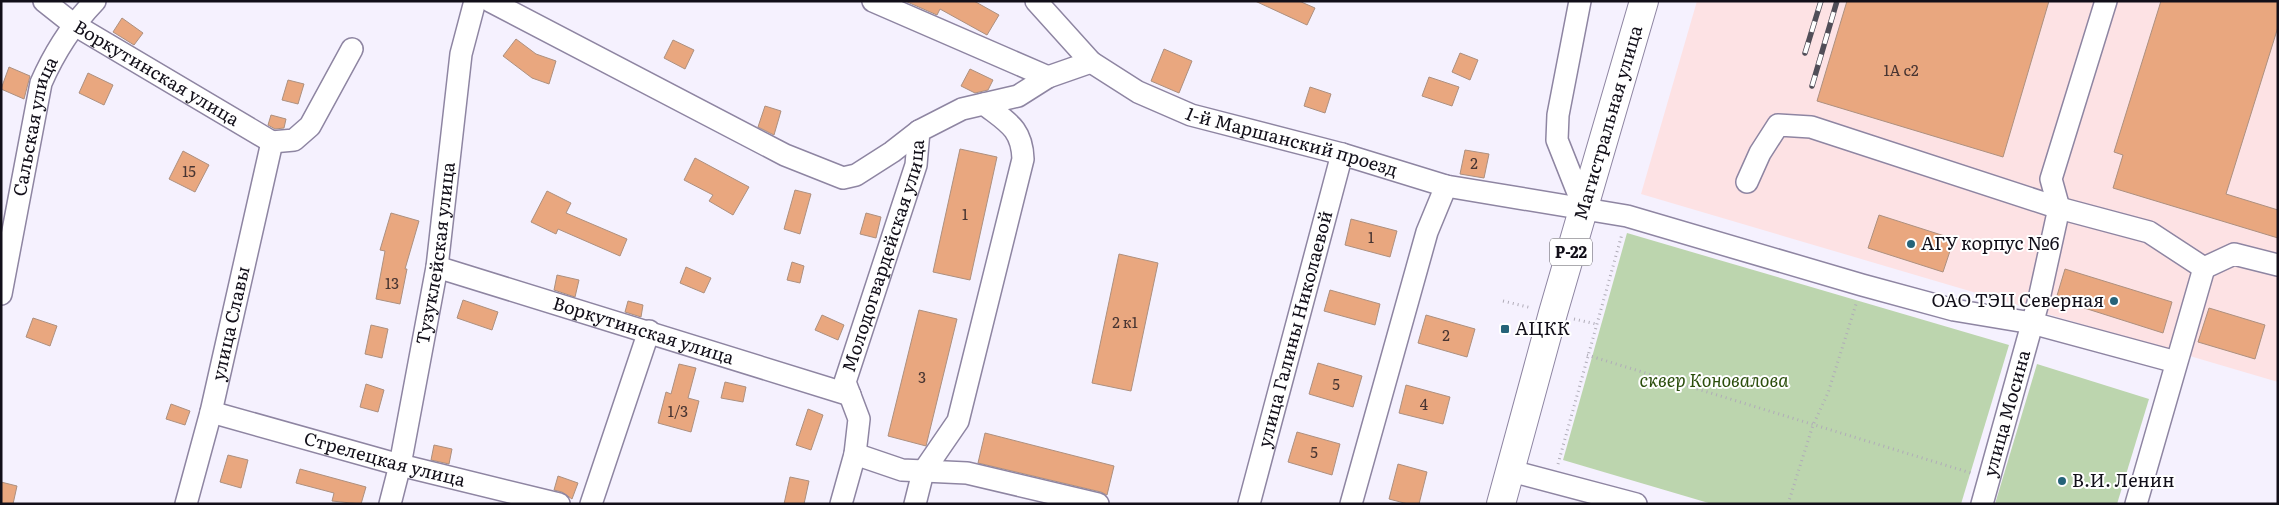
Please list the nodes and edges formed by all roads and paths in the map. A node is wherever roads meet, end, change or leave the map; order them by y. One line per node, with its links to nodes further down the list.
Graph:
1 (44, 1): 10 (street, Воркутинская улица)
2 (95, 1): 10 (street, Сальская улица)
3 (474, 1): 24 (street, Тузуклейская улица)
4 (490, 1): 15 (street)
5 (873, 1): 13 (street)
6 (1580, 1): 20 (street)
7 (1644, 1): 20 (highway, Магистральная улица / Р-22)
8 (2106, 1): 21 (street)
9 (1038, 2): 12 (street, 1-й Маршанский проезд)
10 (73, 24): 16 (street, Воркутинская улица); 27 (street, Сальская улица)
11 (352, 49): 16 (street)
12 (1091, 62): 13 (street, Молодогвардейская улица); 17 (street, 1-й Маршанский проезд)
13 (1048, 77): 14 (street, Молодогвардейская улица)
14 (984, 104): 15 (street, Молодогвардейская улица); 38 (street)
15 (919, 131): 32 (street, Молодогвардейская улица)
16 (272, 142): 33 (street, улица Славы)
17 (1342, 154): 19 (street, 1-й Маршанский проезд); 49 (street, улица Галины Николаевой)
18 (1747, 182): 21 (street)
19 (1446, 186): 20 (street, 1-й Маршанский проезд); 50 (street)
20 (1584, 208): 22 (street, 1-й Маршанский проезд); 37 (highway, Магистральная улица / Р-22)
21 (2059, 208): 25 (street); 28 (street, улица Мосина)
22 (1627, 216): 26 (street, 1-й Маршанский проезд); 30 (path)
23 (2277, 265): 25 (street)
24 (437, 267): 29 (street, Воркутинская улица); 36 (street, Тузуклейская улица)
25 (2204, 268): 31 (street)
26 (1862, 285): 28 (street, 1-й Маршанский проезд); 34 (path)
27 (1, 294)
28 (2032, 324): 31 (street, 1-й Маршанский проезд); 39 (street, улица Мосина)
29 (649, 331): 32 (street, Воркутинская улица); 45 (street)
30 (1587, 356): 34 (path); 40 (path)
31 (2176, 362): 55 (street)
32 (850, 395): 35 (street, Молодогвардейская улица)
33 (210, 412): 36 (street, Стрелецкая улица); 42 (street, улица Славы)
34 (1813, 425): 39 (path); 53 (path)
35 (856, 454): 38 (street); 46 (street, Молодогвардейская улица)
36 (400, 465): 43 (street, Тузуклейская улица); 44 (street, Стрелецкая улица)
37 (1511, 471): 40 (street); 51 (highway, Магистральная улица / Р-22)
38 (923, 472): 47 (street); 48 (street)
39 (1988, 479): 54 (street, улица Мосина)
40 (1553, 481): 41 (street)
41 (1606, 500): 52 (street)
42 (186, 504)
43 (390, 504)
44 (559, 504)
45 (591, 504)
46 (842, 504)
47 (915, 504)
48 (1098, 504)
49 (1249, 504)
50 (1351, 504)
51 (1501, 504)
52 (1636, 504)
53 (1788, 504)
54 (1982, 504)
55 (2136, 504)

